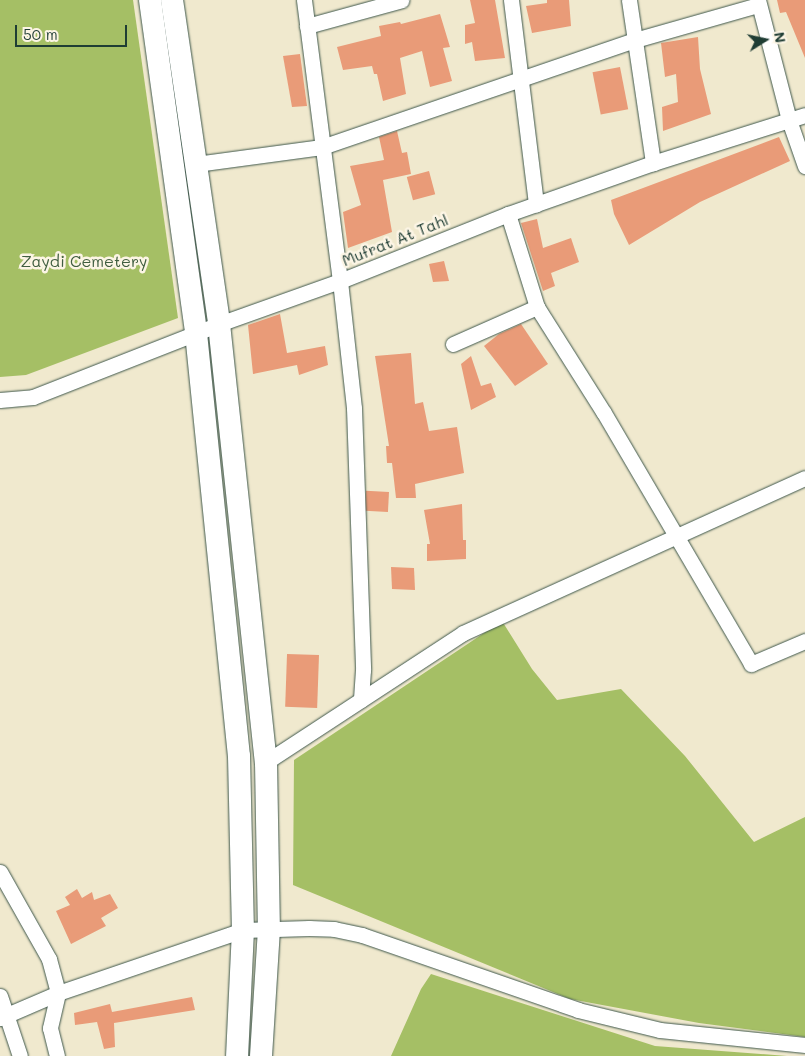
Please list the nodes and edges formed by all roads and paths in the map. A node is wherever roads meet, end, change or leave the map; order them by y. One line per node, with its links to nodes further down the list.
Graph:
1 (150, 0): 22 (main road)
2 (172, 0): 15 (main road)
3 (304, 0): 8 (street)
4 (402, 0): 8 (street)
5 (511, 0): 10 (street)
6 (629, 0): 9 (street)
7 (758, 2): 9 (street); 12 (street)
8 (307, 26): 13 (street)
9 (634, 40): 10 (street); 14 (street)
10 (521, 80): 13 (street); 17 (street)
11 (805, 115): 12 (street, Mufrat At Tahl)
12 (789, 120): 14 (street, Mufrat At Tahl); 16 (street)
13 (322, 147): 15 (street); 19 (street)
14 (653, 163): 17 (street, Mufrat At Tahl)
15 (196, 164): 21 (main road)
16 (805, 166)
17 (536, 204): 18 (street, Mufrat At Tahl)
18 (508, 214): 19 (street, Mufrat At Tahl); 20 (street)
19 (340, 281): 21 (street, Mufrat At Tahl); 30 (street)
20 (537, 307): 23 (street); 28 (street)
21 (219, 324): 22 (street, Mufrat At Tahl); 31 (main road)
22 (196, 333): 24 (street, Mufrat At Tahl); 34 (main road)
23 (453, 344)
24 (33, 397): 25 (street, Mufrat At Tahl); 26 (street)
25 (0, 400)
26 (0, 410)
27 (805, 478): 28 (street)
28 (677, 536): 29 (street); 30 (street)
29 (805, 641)
30 (361, 700): 31 (street)
31 (266, 762): 33 (main road)
32 (0, 872): 35 (street)
33 (269, 929): 34 (street); 38 (street); 42 (main road)
34 (243, 930): 35 (street); 41 (main road)
35 (58, 992): 37 (street); 40 (street)
36 (0, 996): 37 (street)
37 (4, 1017): 39 (street)
38 (805, 1044)
39 (20, 1056)
40 (57, 1056)
41 (238, 1056)
42 (261, 1056)

